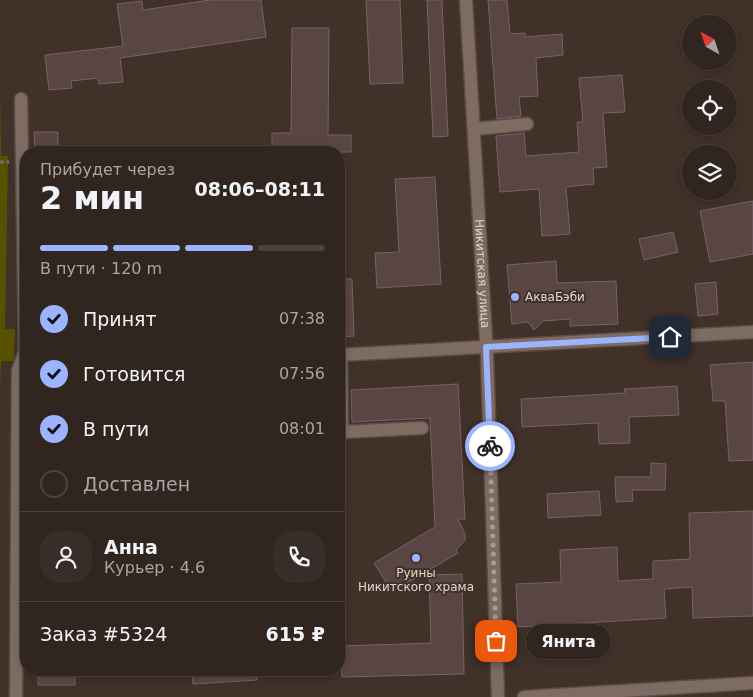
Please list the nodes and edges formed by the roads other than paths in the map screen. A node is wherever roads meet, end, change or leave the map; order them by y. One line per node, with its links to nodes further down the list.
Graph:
1 (466, 0): 4 (street, Никитская улица)
2 (21, 99): 5 (street)
3 (527, 124): 4 (street)
4 (474, 129): 7 (street, Никитская улица)
5 (22, 146)
6 (753, 332): 7 (street)
7 (486, 347): 8 (street); 16 (street, Никитская улица)
8 (345, 355)
9 (422, 428): 10 (street)
10 (345, 432)
11 (20, 479): 15 (street)
12 (753, 683): 13 (street)
13 (713, 686): 14 (street); 18 (street)
14 (594, 695): 17 (street)
15 (16, 697)
16 (498, 697)
17 (524, 697)
18 (694, 697)

